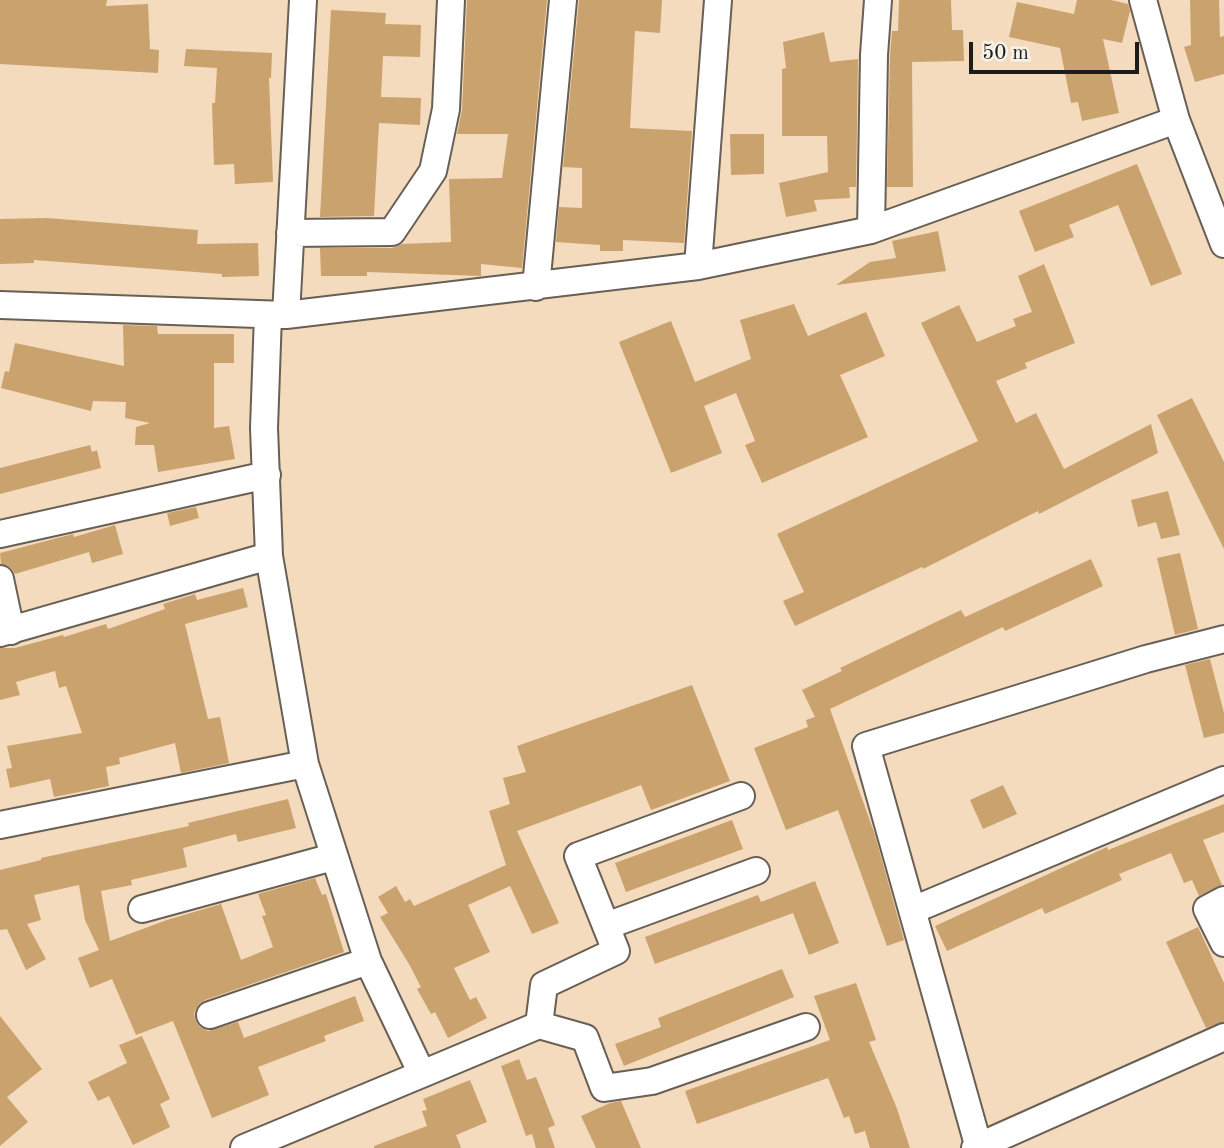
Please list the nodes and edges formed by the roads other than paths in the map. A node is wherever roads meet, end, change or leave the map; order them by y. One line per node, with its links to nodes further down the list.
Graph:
1 (303, 0): 9 (street)
2 (451, 0): 9 (street)
3 (563, 0): 12 (street)
4 (718, 0): 11 (street)
5 (878, 0): 8 (street)
6 (1143, 0): 7 (street)
7 (1176, 120): 8 (street); 10 (street)
8 (871, 230): 11 (street)
9 (290, 233): 14 (street)
10 (1224, 244)
11 (698, 267): 12 (street)
12 (536, 287): 14 (street)
13 (0, 305): 14 (street)
14 (277, 316): 15 (street)
15 (267, 475): 16 (street); 17 (street)
16 (0, 534)
17 (269, 556): 19 (street); 21 (street)
18 (0, 579): 19 (street)
19 (6, 632)
20 (1224, 639): 29 (street)
21 (305, 764): 24 (street); 25 (street)
22 (1224, 780): 29 (street)
23 (741, 796): 30 (street)
24 (0, 825)
25 (333, 857): 28 (street); 32 (street)
26 (756, 871): 30 (street)
27 (1224, 900): 31 (street)
28 (142, 909)
29 (913, 911): 38 (street)
30 (606, 926): 34 (street)
31 (1224, 943)
32 (368, 961): 33 (street); 37 (street)
33 (210, 1015)
34 (539, 1025): 35 (street); 37 (street)
35 (806, 1027)
36 (1224, 1037): 38 (street)
37 (422, 1074): 39 (street)
38 (977, 1147)
39 (244, 1148)

